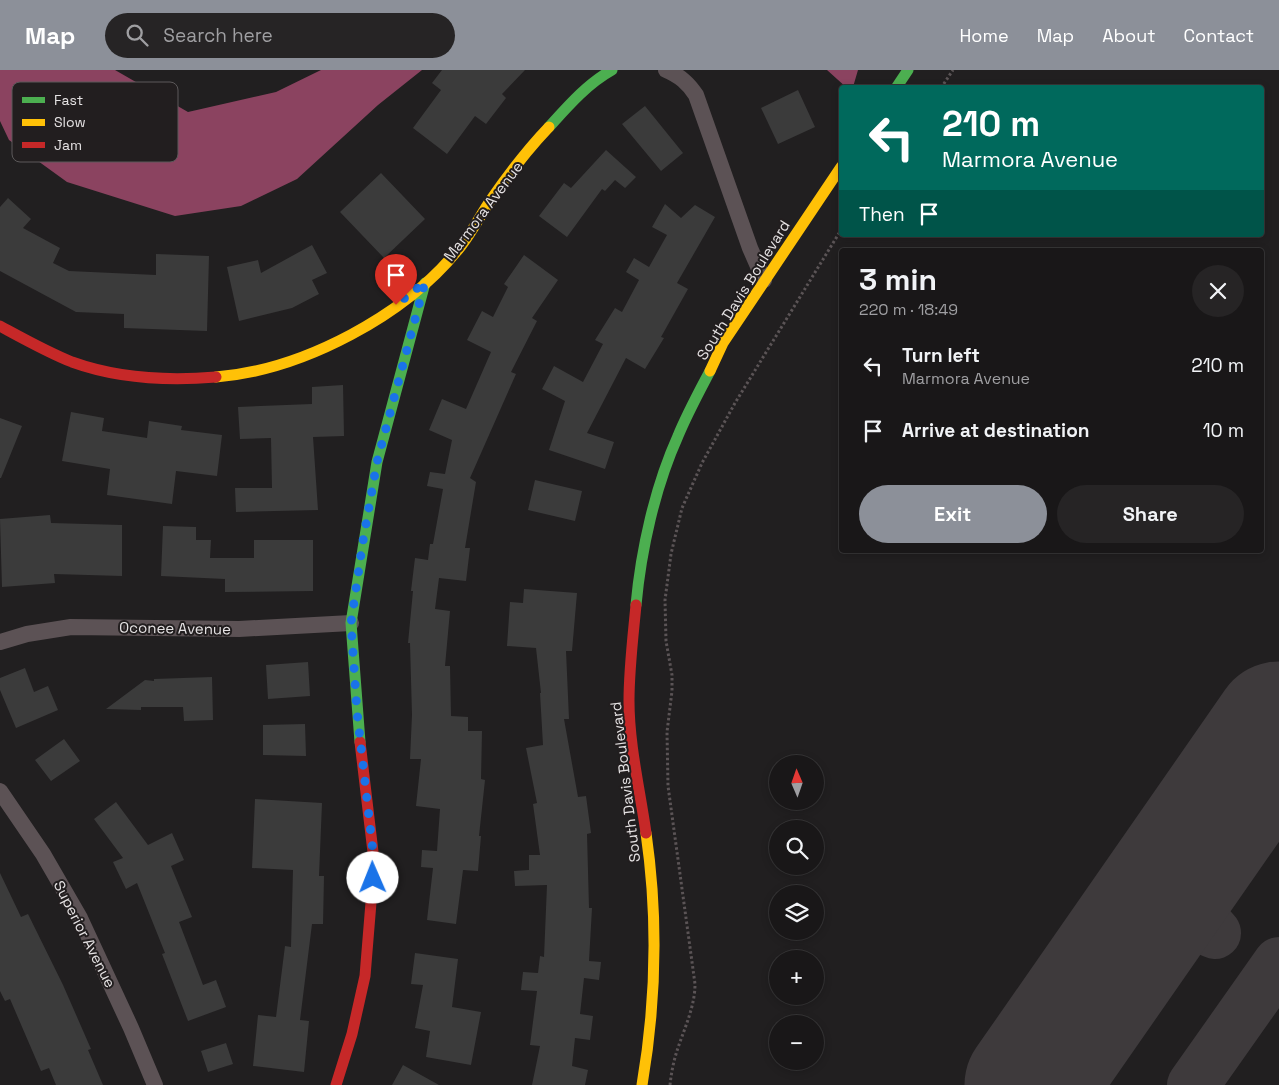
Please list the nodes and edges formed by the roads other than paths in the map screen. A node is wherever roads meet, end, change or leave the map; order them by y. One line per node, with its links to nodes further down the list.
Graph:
1 (612, 70): 7 (street, Marmora Avenue)
2 (666, 70): 6 (street)
3 (908, 70): 4 (street)
4 (898, 85)
5 (839, 170): 6 (street, South Davis Boulevard)
6 (764, 280): 14 (street, South Davis Boulevard)
7 (425, 282): 8 (street, Marmora Avenue); 9 (street)
8 (0, 326)
9 (351, 623): 10 (street, Oconee Avenue); 13 (street)
10 (0, 642)
11 (0, 792): 12 (street, Superior Avenue)
12 (155, 1085)
13 (336, 1085)
14 (642, 1085)

